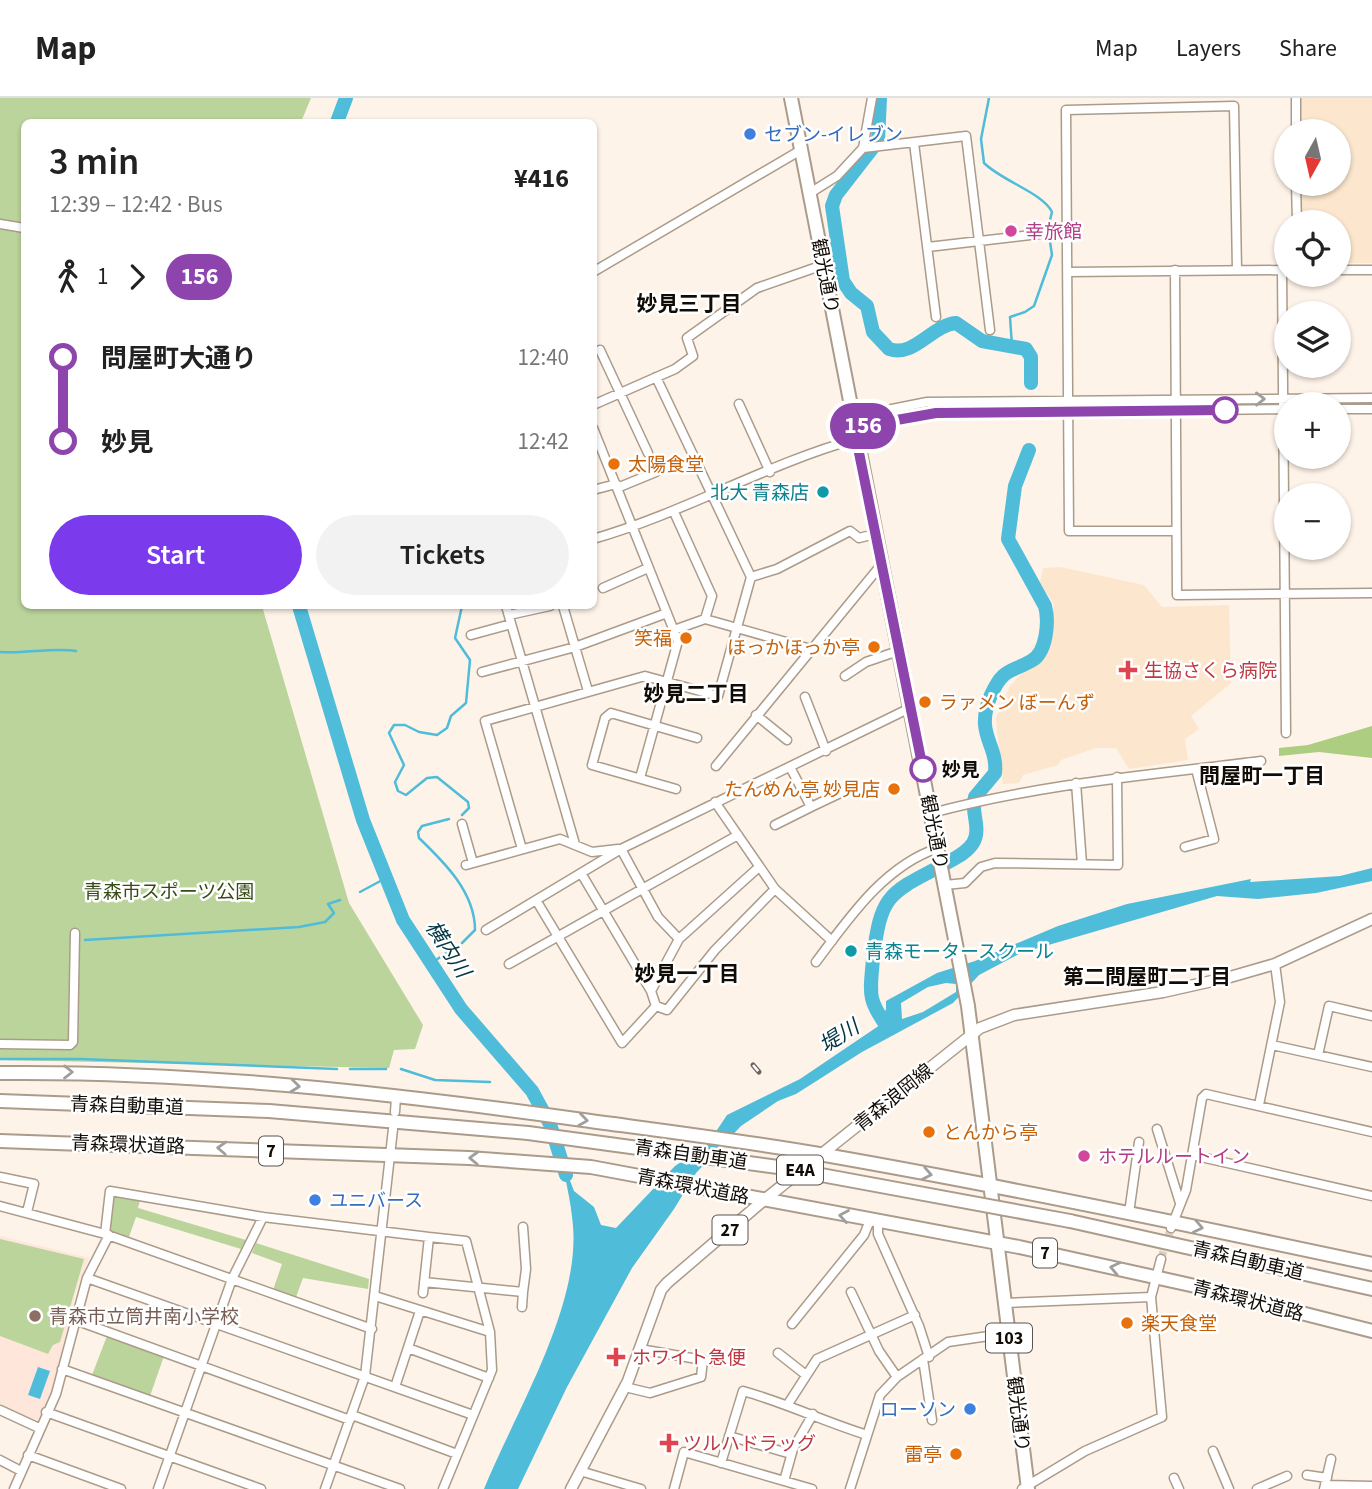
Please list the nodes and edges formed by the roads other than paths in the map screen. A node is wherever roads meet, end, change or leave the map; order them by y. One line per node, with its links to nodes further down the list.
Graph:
1 (791, 98): 7 (highway, 観光通り / 103)
2 (872, 98): 6 (street)
3 (1296, 98): 4 (street)
4 (1296, 119)
5 (914, 143): 6 (street); 12 (street); 13 (street)
6 (866, 148): 8 (street)
7 (802, 150): 8 (highway, 観光通り / 103); 15 (street)
8 (810, 193): 14 (highway, 観光通り / 103)
9 (0, 224): 10 (street)
10 (21, 228)
11 (1039, 234): 12 (street)
12 (979, 242): 13 (street); 24 (street)
13 (928, 247): 23 (street)
14 (823, 265): 26 (street); 41 (highway, 観光通り / 103)
15 (597, 270)
16 (1175, 270): 17 (street); 21 (street); 32 (street)
17 (1237, 270): 18 (street); 21 (street)
18 (1274, 270)
19 (1351, 270): 20 (street)
20 (1372, 270)
21 (1068, 272): 33 (street)
22 (1284, 287): 27 (street)
23 (936, 317)
24 (990, 330)
25 (600, 350): 28 (street)
26 (656, 377): 28 (street); 50 (street)
27 (1283, 392)
28 (620, 393): 34 (street); 44 (street)
29 (1274, 398): 32 (street, one-way to 29)
30 (1351, 398): 31 (street)
31 (1372, 398)
32 (1175, 400): 33 (street); 40 (street)
33 (1068, 401): 39 (street); 41 (street)
34 (597, 403)
35 (739, 404): 47 (street)
36 (1274, 409): 40 (street)
37 (1351, 409): 38 (street)
38 (1372, 409)
39 (1068, 411): 40 (street); 41 (street); 53 (street)
40 (1175, 411): 53 (street)
41 (853, 423): 43 (highway, 観光通り / 103)
42 (597, 438): 48 (street)
43 (856, 439): 47 (street); 54 (highway, 観光通り / 103)
44 (648, 453)
45 (1285, 469): 61 (street)
46 (656, 471): 48 (street)
47 (770, 472): 50 (street)
48 (617, 486): 49 (street); 52 (street)
49 (597, 490)
50 (714, 495): 51 (street); 58 (street)
51 (674, 512): 52 (street); 66 (street)
52 (631, 528): 55 (street); 57 (street)
53 (1175, 531): 61 (street)
54 (875, 534): 56 (highway, 観光通り / 103); 58 (street)
55 (597, 538)
56 (881, 565): 72 (street); 73 (highway, 観光通り / 103)
57 (648, 568): 59 (street); 65 (street)
58 (751, 577): 68 (street)
59 (603, 588)
60 (1372, 593): 61 (street)
61 (1284, 594): 84 (street)
62 (507, 609): 67 (street)
63 (541, 609): 67 (street)
64 (563, 609): 71 (street)
65 (667, 613): 69 (street); 71 (street)
66 (705, 618): 68 (street); 69 (street)
67 (510, 620): 70 (street); 74 (street)
68 (737, 629): 72 (street); 77 (street)
69 (674, 630): 77 (street)
70 (471, 635)
71 (575, 647): 74 (street); 78 (street)
72 (811, 649): 82 (street)
73 (898, 651): 76 (street); 81 (highway, 観光通り / 103)
74 (521, 662): 75 (street); 80 (street)
75 (482, 672)
76 (845, 676)
77 (667, 681): 78 (street); 83 (street)
78 (588, 691): 80 (street)
79 (805, 697): 87 (street)
80 (534, 708): 103 (street); 105 (street)
81 (910, 708): 87 (street); 99 (highway, 観光通り / 103)
82 (756, 715): 86 (street); 89 (street)
83 (655, 726): 85 (street); 93 (street); 93 (street)
84 (1286, 733)
85 (697, 738)
86 (787, 740)
87 (826, 751): 90 (street)
88 (1261, 761): 91 (street)
89 (716, 766)
90 (790, 767): 97 (street); 98 (street)
91 (1196, 769): 92 (street); 104 (street)
92 (1117, 777): 94 (street); 108 (street)
93 (640, 778): 96 (street)
94 (1076, 783): 99 (street); 108 (street)
95 (851, 788): 98 (street)
96 (676, 789)
97 (715, 802): 102 (street); 106 (street)
98 (810, 807): 101 (street)
99 (932, 813): 107 (highway, 観光通り / 103)
100 (462, 824): 105 (street)
101 (775, 825)
102 (738, 835): 109 (street); 112 (street)
103 (575, 845): 105 (street); 106 (street)
104 (1185, 848)
105 (522, 849)
106 (621, 849): 110 (street); 112 (street)
107 (939, 851): 111 (highway, 観光通り / 103); 121 (street)
108 (1082, 864): 111 (street)
109 (759, 867): 113 (street); 120 (street)
110 (581, 873): 114 (street); 115 (street)
111 (945, 883): 128 (highway, 観光通り / 103)
112 (642, 887): 115 (street); 120 (street)
113 (775, 889): 121 (street); 126 (street)
114 (536, 900): 117 (street); 119 (street)
115 (603, 910): 119 (street); 125 (street)
116 (1372, 919): 124 (main road, 青森浪岡線 / 27)
117 (486, 930)
118 (75, 933): 129 (street)
119 (557, 938): 123 (street); 126 (street)
120 (679, 939): 125 (street)
121 (832, 941): 122 (street)
122 (816, 962)
123 (509, 964)
124 (1275, 964): 128 (main road, 青森浪岡線 / 27); 130 (street)
125 (652, 991): 126 (street)
126 (656, 1006)
127 (1372, 1016): 131 (street)
128 (971, 1034): 143 (main road, 青森浪岡線 / 27); 147 (highway, 観光通り / 103)
129 (0, 1044)
130 (1272, 1045): 131 (street); 136 (street)
131 (1318, 1055): 132 (street)
132 (1372, 1067)
133 (0, 1073): 134 (highway, one-way to 134)
134 (396, 1097): 137 (street); 143 (highway, one-way to 143)
135 (0, 1101): 169 (highway, 青森自動車道 / E4A, bridge)
136 (1259, 1105): 140 (street); 144 (street)
137 (395, 1112)
138 (393, 1129): 145 (street)
139 (1157, 1129): 150 (street)
140 (1372, 1132)
141 (0, 1141): 145 (highway, 青森環状道路 / 7, one-way to 141)
142 (1139, 1142): 153 (street)
143 (823, 1154): 147 (highway, one-way to 147); 149 (main road, 青森浪岡線 / 27)
144 (1192, 1155): 148 (street); 150 (street)
145 (391, 1156): 149 (highway, 青森環状道路 / 7, one-way to 145); 158 (street)
146 (0, 1177): 152 (street)
147 (991, 1186): 153 (highway); 161 (highway, 観光通り / 103)
148 (1372, 1196)
149 (764, 1200): 155 (highway, 青森環状道路 / 7, one-way to 149); 188 (main road, 青森浪岡線 / 27)
150 (1180, 1203): 156 (street)
151 (0, 1206): 152 (street)
152 (27, 1212): 159 (street)
153 (1129, 1213): 156 (highway)
154 (263, 1217): 158 (street); 159 (street); 166 (street)
155 (874, 1221): 161 (highway, 青森環状道路 / 7); 178 (street); 181 (street)
156 (1172, 1225): 163 (highway, one-way to 163)
157 (523, 1227): 170 (street)
158 (384, 1232): 160 (street); 173 (street)
159 (107, 1235): 165 (street); 166 (street)
160 (429, 1237): 167 (street); 168 (street)
161 (998, 1243): 164 (highway, 青森環状道路 / 7, one-way to 161); 175 (highway, 観光通り / 103)
162 (1161, 1259): 164 (street)
163 (1372, 1264)
164 (1156, 1277): 174 (street); 183 (highway, 青森環状道路 / 7)
165 (87, 1278): 179 (street); 180 (street)
166 (232, 1279): 180 (street); 182 (street)
167 (425, 1282): 168 (street); 172 (street)
168 (479, 1288): 170 (street); 184 (street)
169 (1372, 1289)
170 (523, 1292): 176 (street)
171 (851, 1292): 186 (street)
172 (423, 1293)
173 (375, 1296): 177 (street); 182 (street)
174 (1151, 1297): 175 (street); 229 (street)
175 (1004, 1303): 185 (highway, 観光通り / 103)
176 (522, 1307)
177 (420, 1311): 184 (street); 187 (street)
178 (915, 1315): 186 (street); 190 (street)
179 (75, 1321): 193 (street); 194 (street)
180 (215, 1324): 193 (street); 196 (street)
181 (792, 1324)
182 (372, 1329): 196 (street)
183 (1372, 1331)
184 (490, 1332): 198 (street)
185 (1009, 1333): 190 (street); 229 (highway, 観光通り / 103)
186 (871, 1334): 195 (street); 197 (street)
187 (408, 1348): 198 (street); 199 (street)
188 (640, 1349): 191 (street); 200 (main road, 青森浪岡線 / 27)
189 (778, 1353): 195 (street)
190 (926, 1358): 197 (street); 208 (street)
191 (703, 1360): 192 (street); 200 (street)
192 (717, 1362)
193 (201, 1365): 204 (street); 207 (street)
194 (62, 1369): 203 (street); 204 (street)
195 (806, 1375): 201 (street)
196 (365, 1376): 199 (street); 207 (street)
197 (897, 1377): 210 (street)
198 (489, 1378): 206 (street)
199 (395, 1387): 206 (street)
200 (625, 1387): 222 (main road, 青森浪岡線 / 27)
201 (788, 1404): 205 (street); 211 (street)
202 (0, 1410): 209 (street)
203 (46, 1412): 209 (street); 216 (street)
204 (184, 1412): 216 (street); 220 (street)
205 (813, 1414): 210 (street); 214 (street)
206 (472, 1415): 213 (street)
207 (351, 1418): 213 (street); 220 (street)
208 (932, 1420)
209 (39, 1427): 215 (street)
210 (867, 1435): 241 (street)
211 (729, 1436): 214 (street); 219 (street)
212 (1213, 1451): 243 (street)
213 (457, 1454): 236 (street)
214 (791, 1454): 226 (street)
215 (28, 1455): 221 (street); 231 (street)
216 (169, 1456): 232 (street); 233 (street)
217 (1331, 1459): 227 (street)
218 (0, 1460): 221 (street)
219 (721, 1462): 226 (street); 239 (street)
220 (334, 1464): 234 (street); 235 (street)
221 (21, 1471): 230 (street)
222 (580, 1471): 237 (main road, 青森浪岡線 / 27); 238 (street)
223 (1307, 1475): 227 (street)
224 (1287, 1476): 244 (street)
225 (1174, 1478): 242 (street)
226 (784, 1481): 240 (street)
227 (1325, 1484): 228 (street)
228 (1372, 1486)
229 (1026, 1488)
230 (14, 1489)
231 (121, 1489)
232 (158, 1489)
233 (261, 1489)
234 (326, 1489)
235 (400, 1489)
236 (443, 1489)
237 (571, 1489)
238 (641, 1489)
239 (674, 1489)
240 (812, 1489)
241 (850, 1489)
242 (1179, 1489)
243 (1229, 1489)
244 (1257, 1489)

